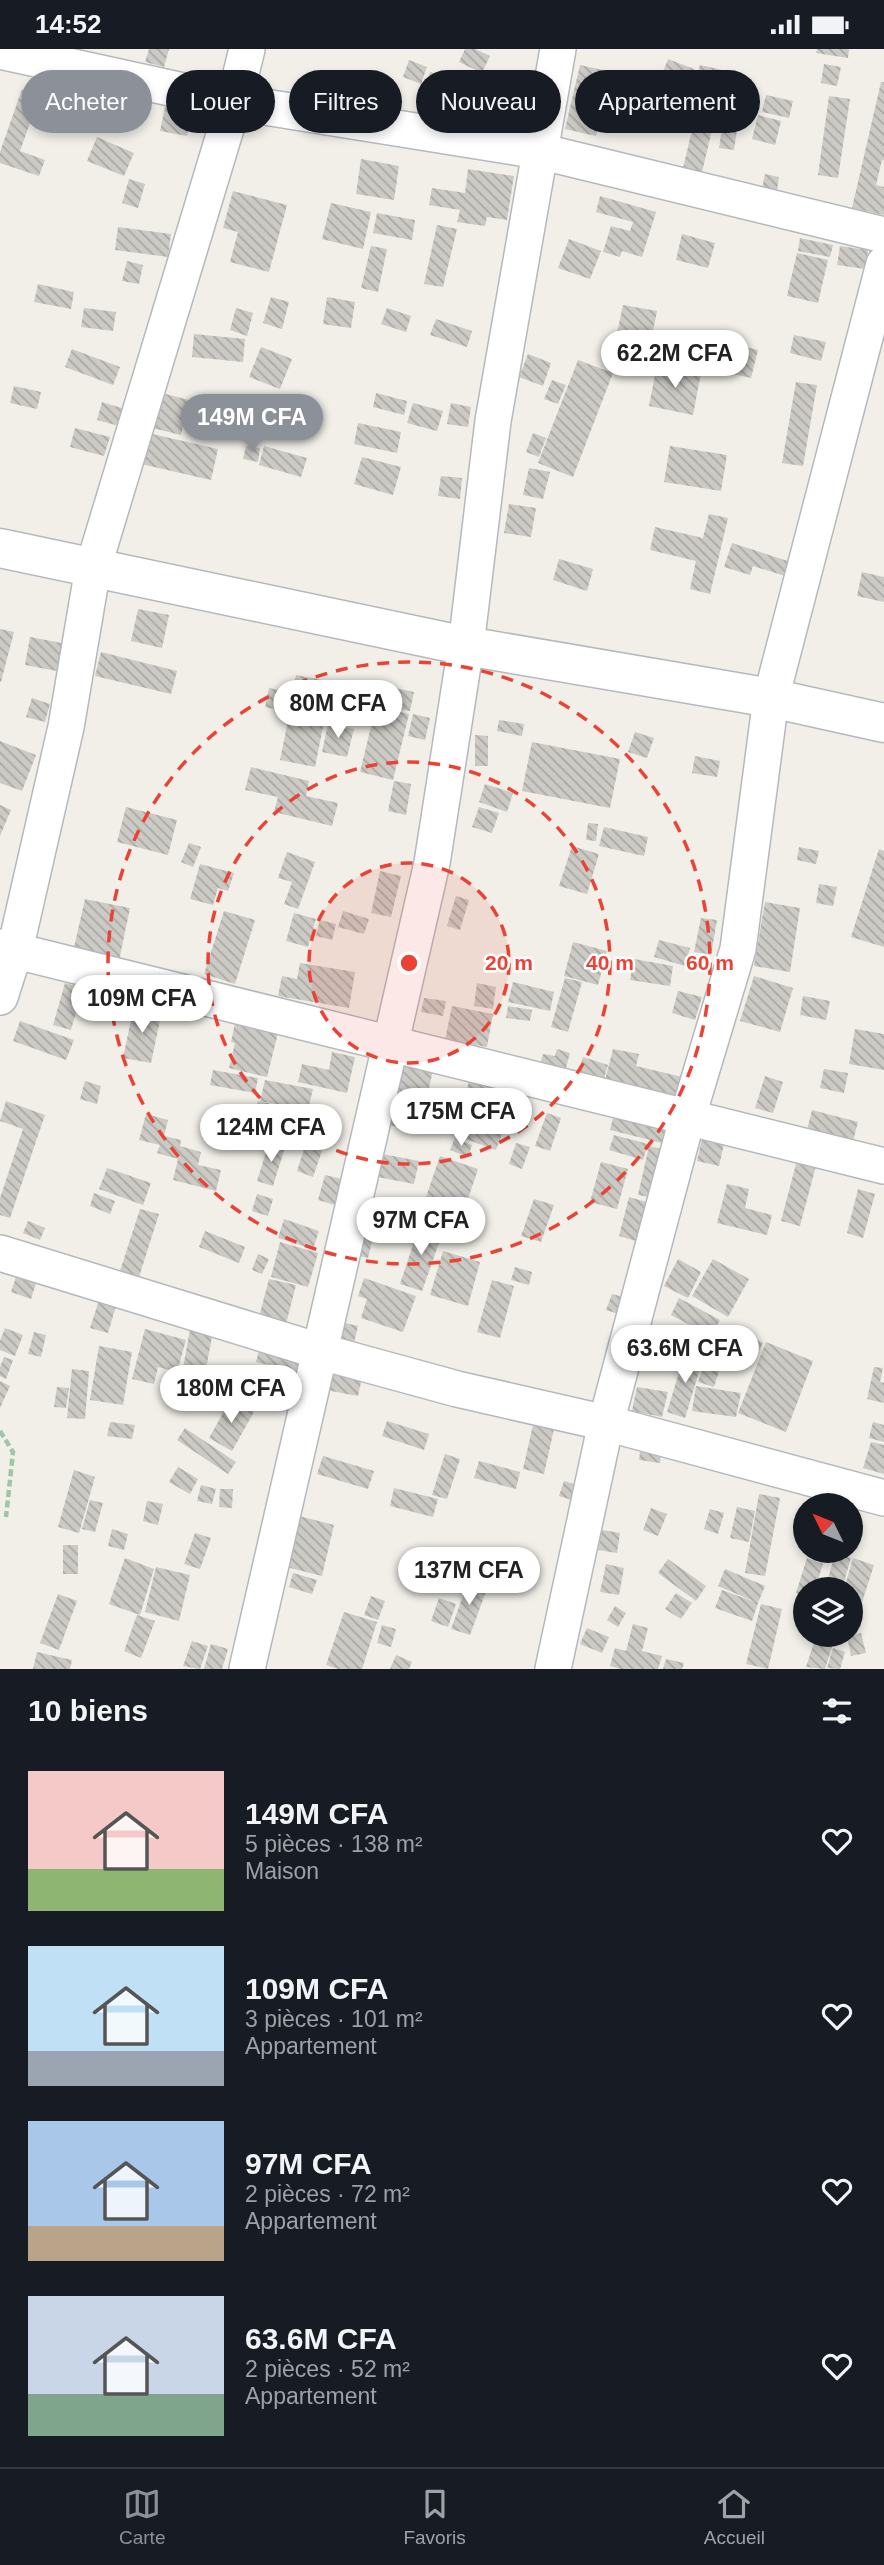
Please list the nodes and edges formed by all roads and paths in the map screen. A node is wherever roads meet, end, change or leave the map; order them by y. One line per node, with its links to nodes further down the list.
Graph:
1 (247, 49): 4 (street)
2 (558, 49): 8 (street)
3 (0, 51): 5 (street)
4 (242, 70)
5 (166, 87)
6 (275, 109): 8 (street)
7 (225, 133): 12 (street)
8 (539, 151): 9 (street); 13 (street)
9 (884, 235)
10 (884, 264): 14 (street)
11 (0, 548): 12 (street)
12 (93, 568): 13 (street); 16 (street)
13 (466, 646): 14 (street); 18 (street)
14 (771, 698): 15 (street); 19 (street)
15 (884, 723)
16 (7, 948): 17 (street); 18 (street)
17 (0, 997)
18 (389, 1044): 19 (street); 22 (street)
19 (687, 1119): 20 (street); 23 (street)
20 (884, 1166)
21 (0, 1253): 22 (street)
22 (322, 1352): 23 (street); 27 (street)
23 (606, 1423): 25 (street); 28 (street)
24 (0, 1431): 26 (path)
25 (884, 1499)
26 (6, 1517)
27 (247, 1669)
28 (553, 1669)

